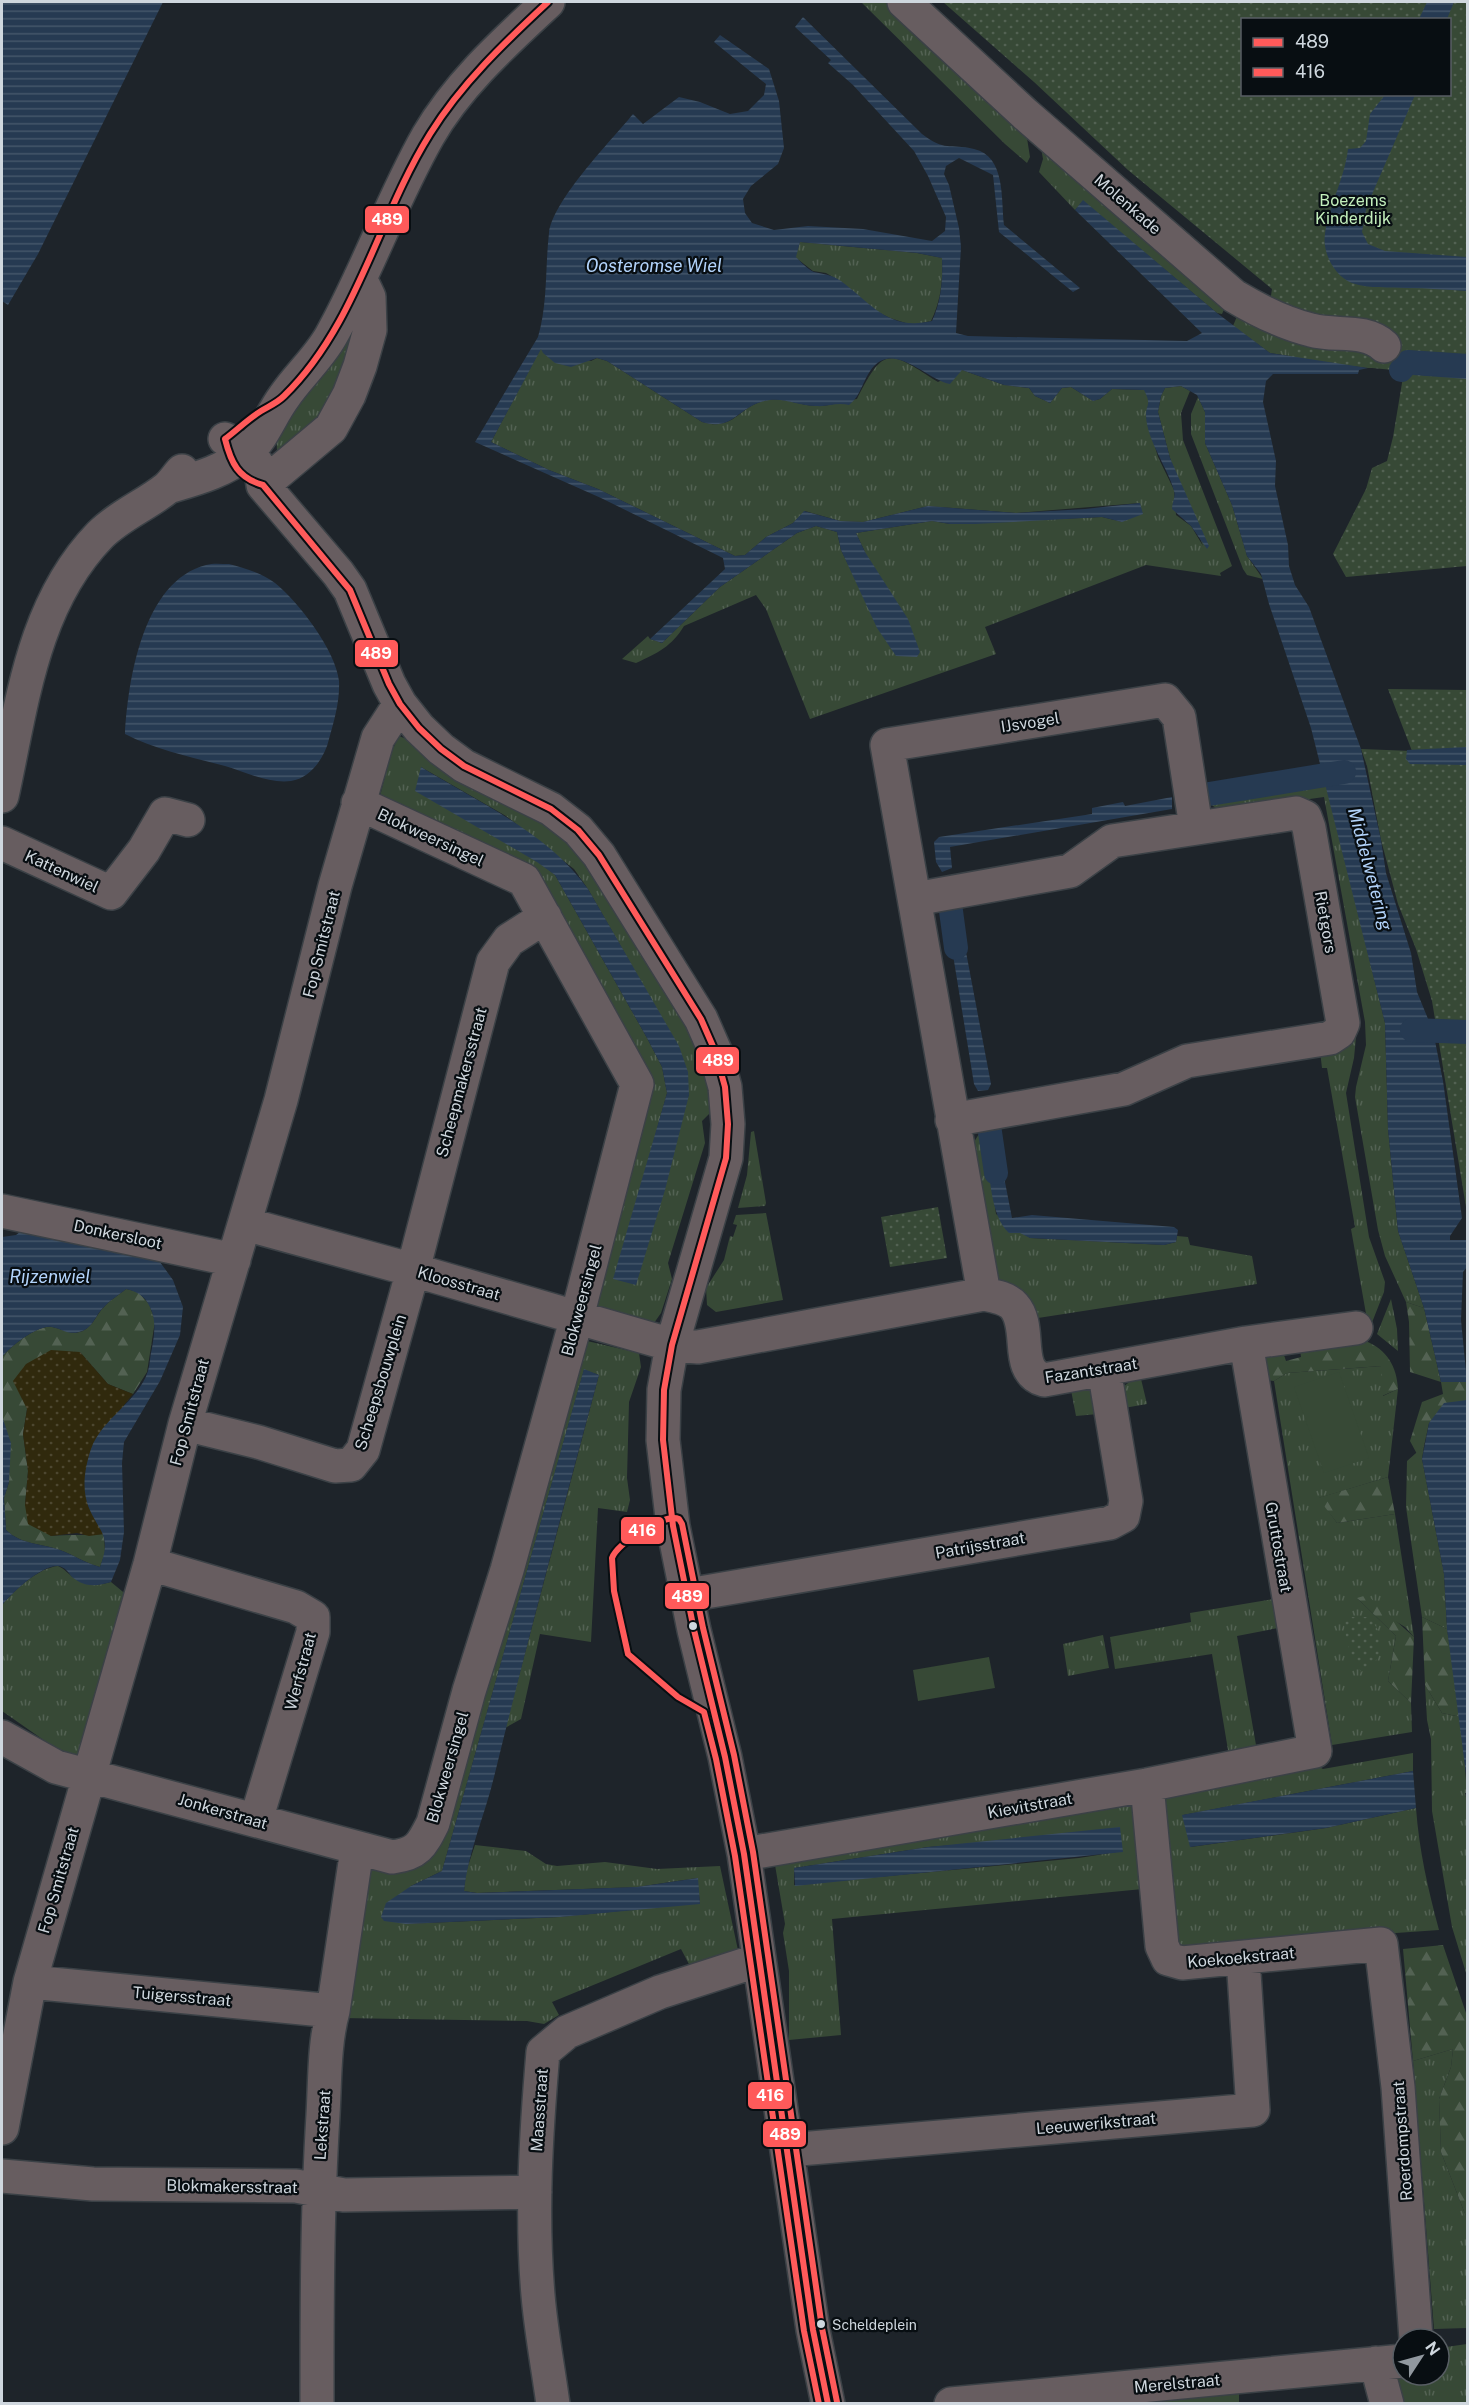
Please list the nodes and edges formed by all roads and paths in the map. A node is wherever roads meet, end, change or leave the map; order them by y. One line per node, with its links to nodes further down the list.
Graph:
1 (548, 2): 3 (street)
2 (904, 2): 4 (street, Molenkade)
3 (360, 278): 5 (street); 6 (street)
4 (1384, 346)
5 (230, 444): 6 (street); 8 (street)
6 (263, 485): 7 (street)
7 (400, 704): 9 (street, Fop Smitstraat); 24 (street)
8 (2, 796)
9 (358, 803): 14 (street, Blokweersingel); 17 (street, Fop Smitstraat)
10 (188, 820): 12 (street, Kattenwiel)
11 (1196, 827): 13 (street, Rietgors); 13 (street, IJsvogel); 15 (street, Rietgors)
12 (2, 843)
13 (912, 883): 15 (street)
14 (545, 917): 19 (street, Scheepmakersstraat); 21 (street, Blokweersingel)
15 (952, 1120): 20 (street)
16 (2, 1211): 18 (street, Donkersloot)
17 (245, 1224): 18 (street, Fop Smitstraat); 19 (street, Kloosstraat)
18 (234, 1260): 26 (street, Fop Smitstraat)
19 (413, 1269): 21 (street, Kloosstraat); 26 (street, Scheepsbouwplein)
20 (984, 1294): 24 (street); 25 (street, Fazantstraat)
21 (576, 1317): 24 (street, Kloosstraat); 34 (street, Blokweersingel)
22 (1356, 1328): 23 (street, Fazantstraat)
23 (1246, 1343): 25 (street, Fazantstraat); 30 (street, Gruttostraat)
24 (672, 1345): 28 (street)
25 (1104, 1369): 28 (street, Patrijsstraat)
26 (184, 1424): 27 (street, Fop Smitstraat)
27 (150, 1564): 31 (street, Fop Smitstraat); 33 (street, Werfstraat)
28 (688, 1595): 35 (street)
29 (2, 1737): 31 (street, Jonkerstraat)
30 (1315, 1750): 32 (street, Kievitstraat)
31 (88, 1775): 33 (street, Jonkerstraat); 39 (street, Fop Smitstraat)
32 (1147, 1785): 35 (street, Kievitstraat); 37 (street, Koekoekstraat)
33 (256, 1820): 34 (street, Jonkerstraat)
34 (357, 1849): 40 (street, Lekstraat)
35 (744, 1854): 38 (street)
36 (1382, 1944): 37 (street, Koekoekstraat); 46 (street, Roerdompstraat)
37 (1243, 1958): 42 (street, Leeuwerikstraat)
38 (759, 1960): 42 (street); 45 (street, Maasstraat)
39 (30, 1982): 40 (street, Tuigersstraat); 41 (street, Fop Smitstraat)
40 (333, 2011): 44 (street, Lekstraat)
41 (2, 2128)
42 (788, 2150): 50 (street)
43 (2, 2176): 44 (street, Blokmakersstraat)
44 (318, 2190): 45 (street, Blokmakersstraat); 48 (street, Lekstraat)
45 (535, 2193): 49 (street, Maasstraat)
46 (1415, 2327)
47 (1389, 2362): 51 (street, Merelstraat); 52 (street)
48 (317, 2403)
49 (553, 2403)
50 (828, 2403)
51 (951, 2403)
52 (1387, 2403)

